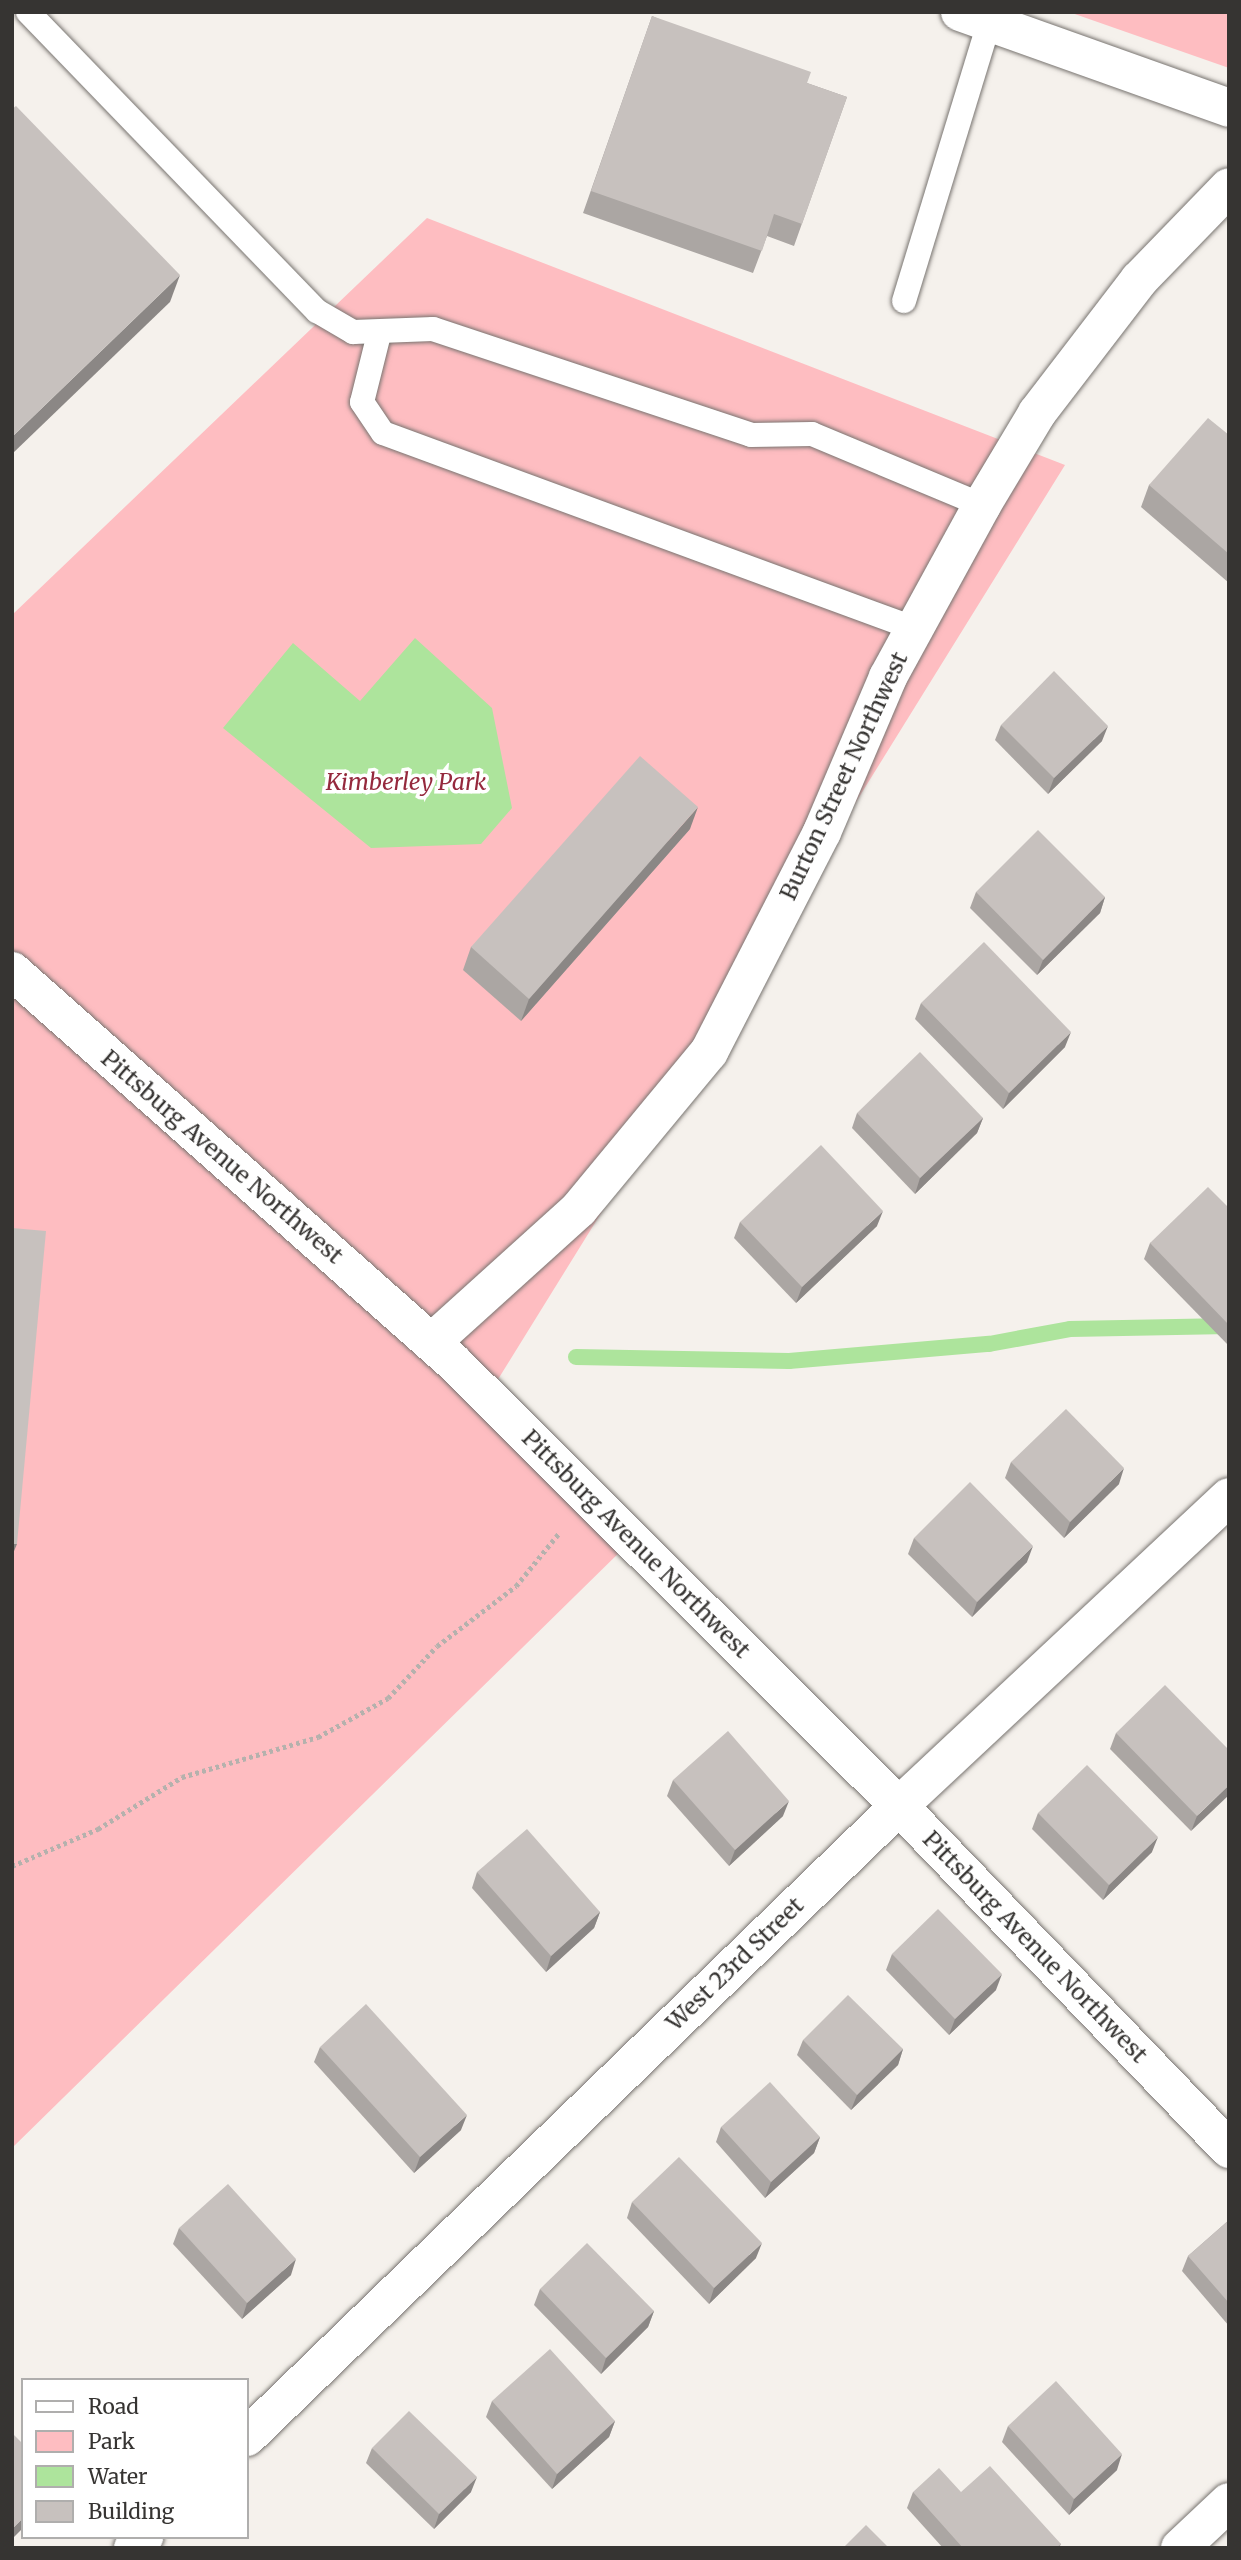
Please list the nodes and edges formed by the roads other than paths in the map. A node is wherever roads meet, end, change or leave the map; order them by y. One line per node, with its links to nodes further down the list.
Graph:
1 (28, 12): 6 (lane)
2 (974, 17): 3 (street); 5 (lane)
3 (1229, 108)
4 (1229, 187): 7 (street, Burton Street Northwest)
5 (904, 301)
6 (379, 334): 7 (lane); 8 (lane)
7 (982, 505): 8 (street, Burton Street Northwest)
8 (913, 628): 10 (street, Burton Street Northwest)
9 (12, 971): 10 (street, Pittsburg Avenue Northwest)
10 (432, 1342): 12 (street, Pittsburg Avenue Northwest)
11 (1229, 1497): 12 (street, West 23rd Street)
12 (899, 1805): 13 (street, Pittsburg Avenue Northwest); 14 (street, West 23rd Street)
13 (1229, 2150)
14 (248, 2436)
15 (1229, 2502): 16 (street)
16 (1180, 2548)

